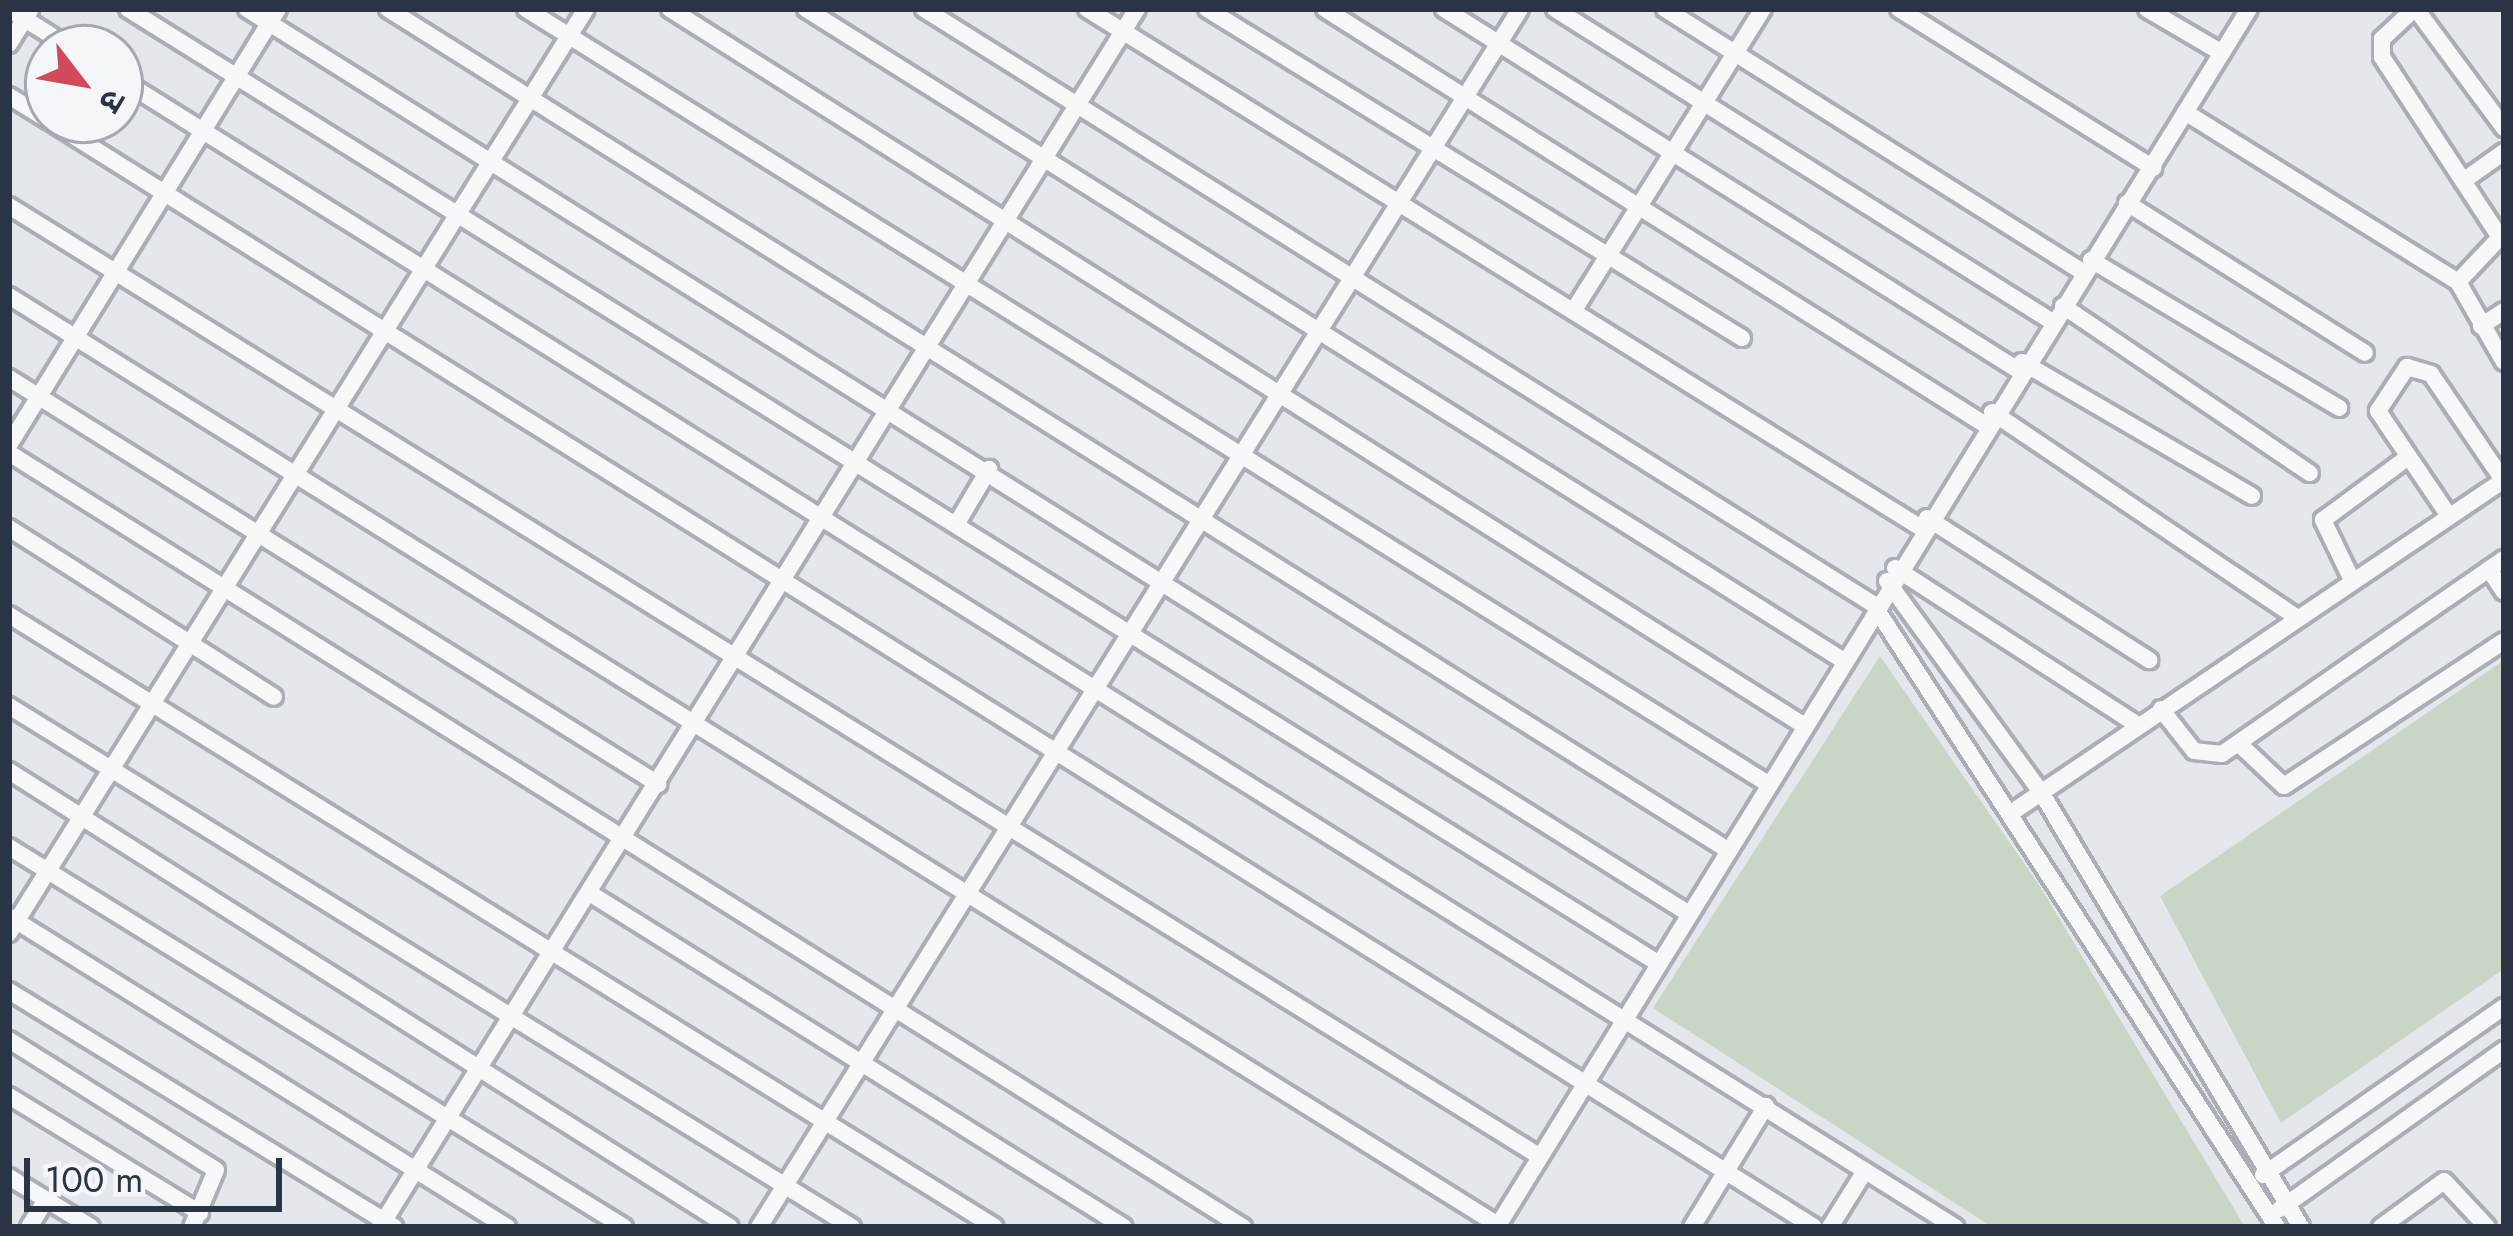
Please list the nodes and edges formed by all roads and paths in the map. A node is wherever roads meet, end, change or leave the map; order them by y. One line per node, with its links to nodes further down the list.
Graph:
1 (128, 9): 30 (street)
2 (247, 9): 23 (street)
3 (388, 9): 32 (street)
4 (526, 9): 25 (street)
5 (586, 9): 25 (street)
6 (670, 9): 53 (street)
7 (806, 9): 43 (street)
8 (924, 9): 35 (street)
9 (1087, 9): 24 (street)
10 (1137, 9): 24 (street)
11 (1207, 9): 40 (street)
12 (1325, 9): 33 (street)
13 (1444, 9): 26 (street)
14 (1520, 9): 26 (street)
15 (1556, 9): 34 (street)
16 (1665, 9): 28 (street)
17 (1763, 9): 28 (street)
18 (1899, 9): 45 (street)
19 (2147, 9): 29 (street)
20 (2248, 9): 29 (street)
21 (2415, 9): 37 (street); 46 (street)
22 (21, 12): 27 (street)
23 (274, 16): 30 (street); 44 (street)
24 (1124, 32): 35 (street); 48 (street)
25 (569, 35): 32 (street); 60 (street)
26 (1499, 43): 33 (street); 41 (street)
27 (9, 44)
28 (1736, 53): 34 (street); 56 (street)
29 (2222, 53): 36 (street)
30 (238, 76): 38 (street); 52 (street)
31 (144, 94): 38 (street)
32 (528, 98): 44 (street); 71 (street)
33 (1465, 98): 40 (street); 50 (street)
34 (1705, 102): 41 (street); 65 (street)
35 (1080, 107): 43 (street); 59 (street)
36 (2185, 112): 45 (street); 61 (street)
37 (2504, 128)
38 (204, 132): 47 (street); 57 (street)
39 (87, 144): 47 (street)
40 (1433, 148): 48 (street); 55 (street)
41 (1673, 152): 50 (street); 74 (street)
42 (2504, 152): 46 (street)
43 (1047, 158): 53 (street); 66 (street)
44 (491, 163): 52 (street); 78 (street)
45 (2152, 168): 49 (street)
46 (2463, 182): 54 (street)
47 (164, 191): 58 (street); 68 (street)
48 (1393, 201): 59 (street); 63 (street)
49 (2127, 203): 56 (street); 72 (street)
50 (1641, 204): 55 (street); 81 (street)
51 (9, 206): 58 (street)
52 (457, 216): 57 (street); 85 (street)
53 (1007, 218): 60 (street); 76 (street)
54 (2502, 235): 61 (street)
55 (1607, 256): 63 (street); 70 (street)
56 (2087, 266): 65 (street); 79 (street)
57 (422, 269): 68 (street); 91 (street)
58 (115, 272): 69 (street); 80 (street)
59 (1349, 275): 66 (street); 105 (street)
60 (969, 282): 71 (street); 83 (street)
61 (2458, 282): 67 (street)
62 (9, 296): 69 (street)
63 (1574, 310): 95 (street)
64 (2504, 311): 67 (street)
65 (2057, 313): 74 (street); 87 (street)
66 (1316, 326): 76 (street); 112 (street)
67 (2481, 326): 73 (street)
68 (386, 333): 80 (street); 102 (street)
69 (76, 335): 77 (street); 88 (street)
70 (1742, 338)
71 (929, 347): 78 (street); 93 (street)
72 (2365, 353)
73 (2504, 362)
74 (2020, 366): 81 (street); 90 (street)
75 (9, 378): 77 (street)
76 (1278, 393): 83 (street); 120 (street)
77 (39, 396): 82 (street); 97 (street)
78 (892, 408): 85 (street); 86 (street)
79 (2339, 408)
80 (339, 409): 88 (street); 111 (street)
81 (1988, 418): 95 (street); 107 (street)
82 (9, 449): 103 (street)
83 (1241, 456): 93 (street); 127 (street)
84 (2408, 457): 89 (street); 92 (street); 101 (street)
85 (860, 462): 91 (street); 94 (street)
86 (989, 469): 94 (street); 100 (street)
87 (2310, 472)
88 (299, 474): 97 (street); 119 (street)
89 (2504, 480): 92 (street)
90 (2252, 496)
91 (828, 514): 102 (street); 114 (street)
92 (2449, 516): 101 (street)
93 (1203, 517): 100 (street); 134 (street)
94 (957, 523): 108 (street)
95 (1924, 523): 99 (street); 113 (street)
96 (9, 528): 110 (street)
97 (261, 537): 103 (street); 126 (street)
98 (2496, 564): 104 (street); 122 (street)
99 (1891, 575): 105 (street); 121 (street); 128 (street)
100 (1164, 580): 108 (street); 138 (street)
101 (2352, 580): 107 (street)
102 (786, 581): 111 (street); 123 (street)
103 (229, 588): 110 (street); 132 (street)
104 (2504, 592)
105 (1874, 604): 112 (street); 129 (street)
106 (9, 615): 116 (street)
107 (2296, 617): 118 (street)
108 (1131, 632): 114 (street); 141 (street)
109 (2504, 641): 122 (street)
110 (193, 646): 115 (street); 116 (street)
111 (736, 654): 119 (street); 131 (street)
112 (1841, 659): 120 (street)
113 (2149, 660)
114 (1096, 688): 123 (street); 146 (street)
115 (274, 697)
116 (152, 705): 124 (street); 140 (street)
117 (9, 706): 124 (street)
118 (2161, 709): 121 (street); 122 (street)
119 (696, 721): 126 (street); 136 (street)
120 (1803, 725): 127 (street)
121 (2138, 725): 128 (street)
122 (2238, 743)
123 (1058, 749): 131 (street); 151 (street)
124 (110, 769): 130 (street); 145 (street)
125 (9, 771): 130 (street)
126 (658, 784): 132 (street)
127 (1768, 784): 134 (street)
128 (2041, 792): 129 (street); 161 (street)
129 (2011, 813): 161 (street)
130 (82, 818): 135 (street); 150 (street)
131 (1011, 824): 136 (street); 156 (street)
132 (628, 834): 137 (street); 143 (street)
133 (9, 847): 135 (street)
134 (1726, 849): 138 (street)
135 (50, 870): 139 (street); 154 (street)
136 (968, 893): 143 (street); 169 (street)
137 (591, 894): 140 (street); 149 (street)
138 (1686, 912): 141 (street)
139 (12, 923): 157 (street)
140 (554, 952): 145 (street); 155 (street)
141 (1655, 962): 146 (street)
142 (9, 991): 168 (street)
143 (897, 1007): 149 (street); 167 (street)
144 (2504, 1007): 161 (street)
145 (512, 1017): 150 (street); 162 (street)
146 (1625, 1017): 151 (street); 153 (street)
147 (9, 1040): 165 (street)
148 (2504, 1050): 164 (street)
149 (862, 1060): 155 (street); 178 (street)
150 (477, 1069): 154 (street); 174 (street)
151 (1586, 1081): 156 (street); 158 (street)
152 (9, 1096): 165 (street)
153 (1766, 1106): 158 (street); 159 (street)
154 (448, 1115): 157 (street); 173 (street)
155 (828, 1117): 162 (street); 177 (street)
156 (1539, 1156): 169 (street)
157 (414, 1170): 168 (street); 172 (street)
158 (1726, 1170): 179 (street); 180 (street)
159 (1864, 1171): 181 (street); 182 (street)
160 (9, 1177): 163 (street)
161 (2260, 1177): 164 (street); 166 (street)
162 (785, 1186): 175 (street); 176 (street)
163 (46, 1200): 170 (street); 171 (street)
164 (2287, 1204): 166 (street); 183 (street)
165 (196, 1220)
166 (2274, 1222)
167 (1230, 1224)
168 (386, 1225)
169 (1497, 1226)
170 (29, 1227)
171 (91, 1227)
172 (507, 1227)
173 (623, 1227)
174 (730, 1227)
175 (759, 1227)
176 (852, 1227)
177 (995, 1227)
178 (1124, 1227)
179 (1692, 1227)
180 (1814, 1227)
181 (1830, 1227)
182 (1955, 1227)
183 (2301, 1227)
184 (2381, 1227): 185 (street)
185 (2487, 1227)

